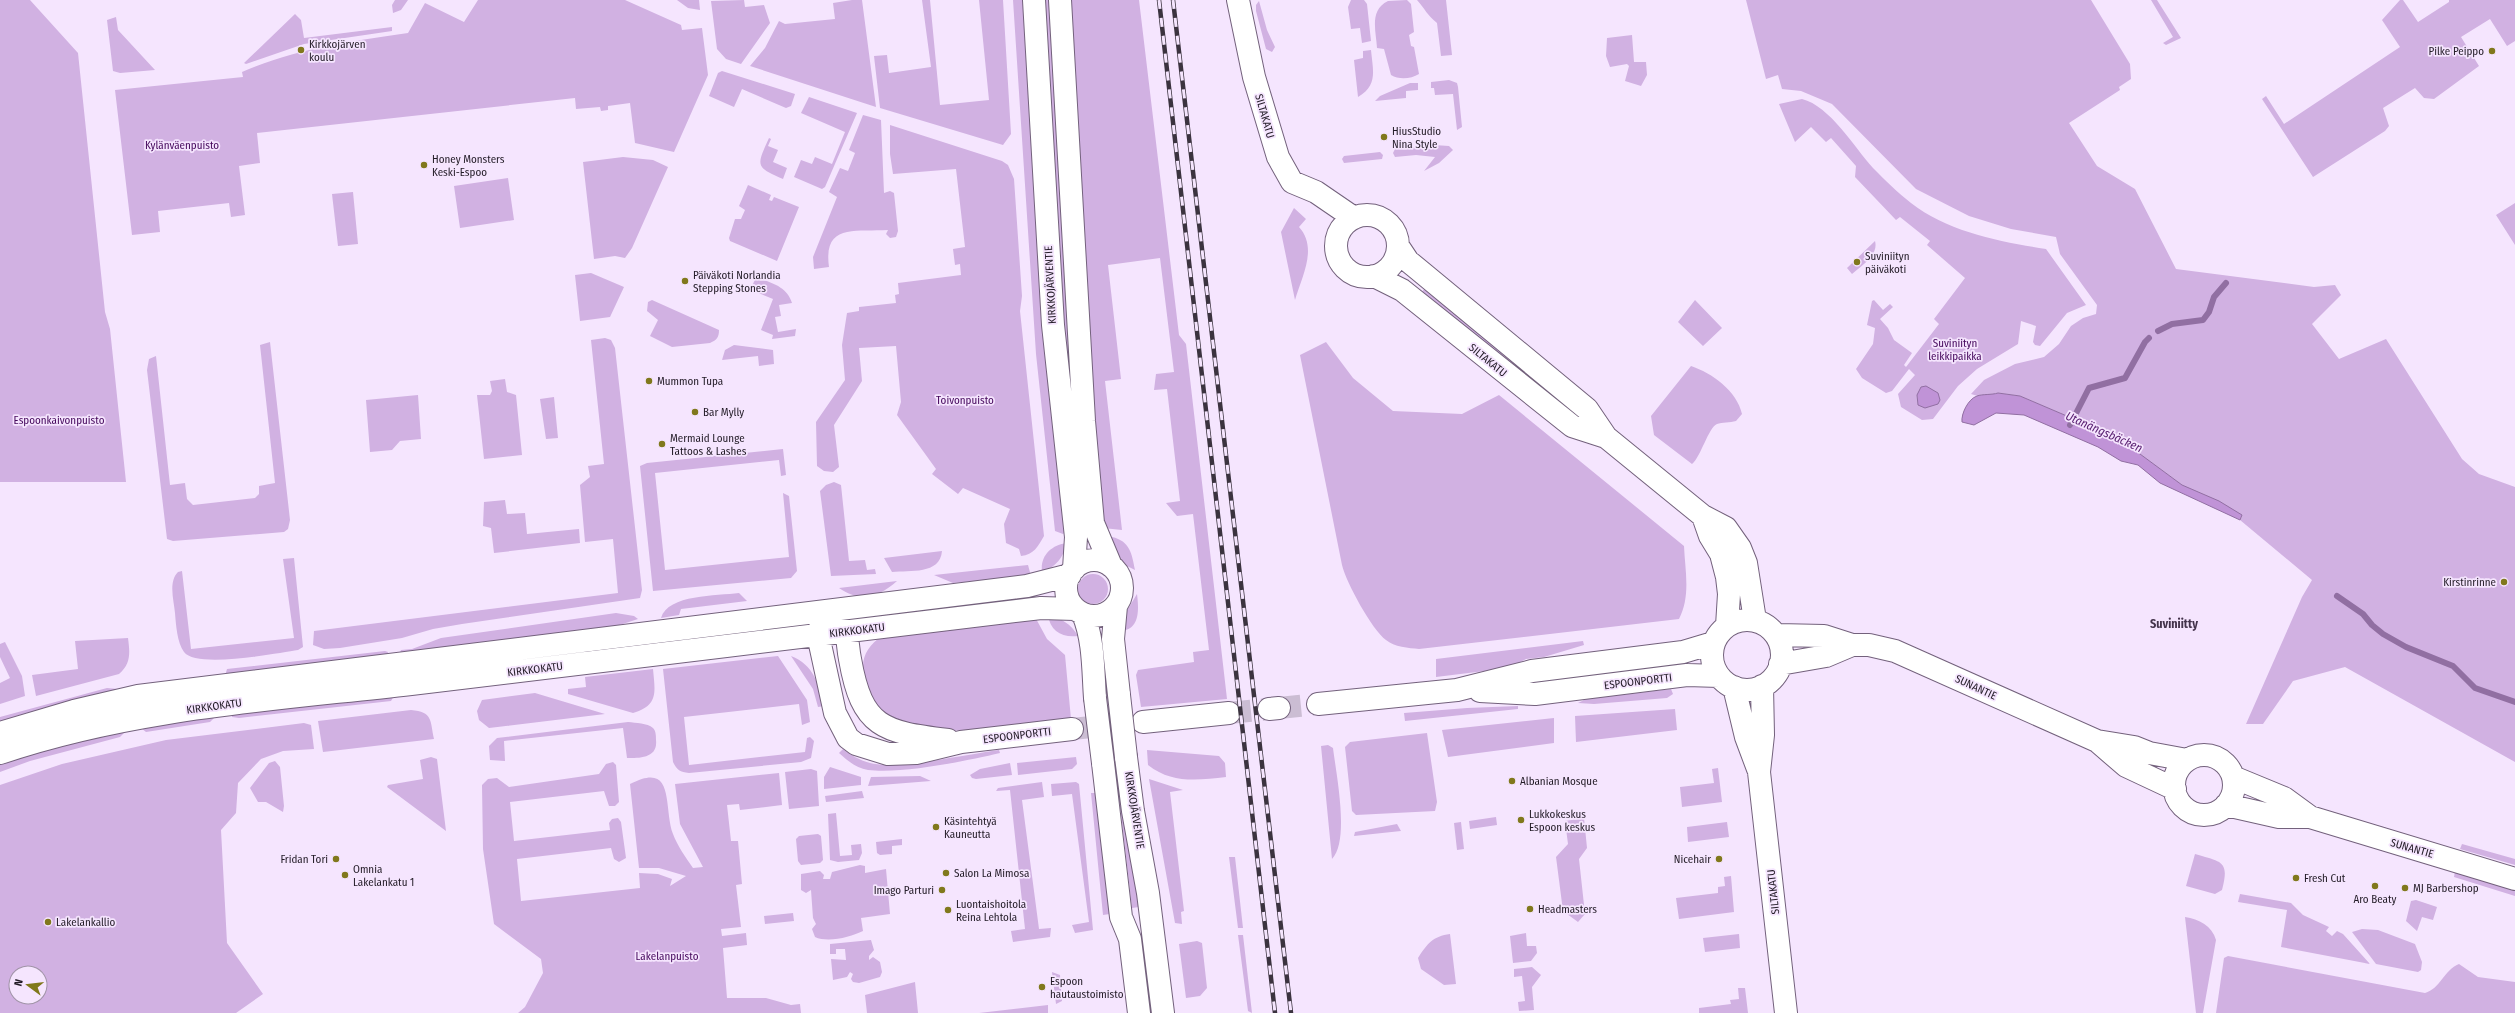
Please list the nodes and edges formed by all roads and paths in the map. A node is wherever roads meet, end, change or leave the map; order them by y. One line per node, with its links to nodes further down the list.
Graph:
1 (1034, 0): 10 (street, KIRKKOJÄRVENTIE)
2 (1060, 0): 9 (street)
3 (1238, 0): 4 (street, SILTAKATU)
4 (1354, 218): 5 (street); 6 (street)
5 (1398, 246): 6 (street); 7 (street, SILTAKATU)
6 (1374, 276): 7 (street, SILTAKATU)
7 (1606, 437): 8 (street, SILTAKATU)
8 (1702, 516): 14 (street, SILTAKATU); 15 (street, SILTAKATU)
9 (1111, 566): 10 (street); 11 (street)
10 (1072, 572): 12 (street, KIRKKOKATU); 13 (street)
11 (1116, 606): 13 (street); 43 (street, KIRKKOJÄRVENTIE, bridge)
12 (825, 612): 16 (street); 17 (street, ESPOONPORTTI); 31 (street, KIRKKOKATU)
13 (1079, 612): 16 (street, KIRKKOKATU); 42 (street, bridge)
14 (1755, 620): 15 (street); 18 (street)
15 (1727, 626): 19 (street)
16 (846, 631): 17 (street, KIRKKOKATU); 32 (street, ESPOONPORTTI)
17 (818, 634): 32 (street, ESPOONPORTTI); 34 (street, KIRKKOKATU)
18 (1776, 635): 20 (street, SUNANTIE); 21 (street)
19 (1713, 643): 22 (street, ESPOONPORTTI); 23 (street)
20 (1852, 644): 21 (street); 33 (street, SUNANTIE)
21 (1780, 664): 24 (street)
22 (1555, 668): 25 (street, ESPOONPORTTI); 26 (street)
23 (1727, 682): 24 (street); 26 (street, ESPOONPORTTI); 36 (street, SILTAKATU)
24 (1762, 686): 36 (street, SILTAKATU)
25 (1457, 690): 26 (street, ESPOONPORTTI); 27 (street, ESPOONPORTTI)
26 (1558, 691)
27 (1318, 704)
28 (1229, 713): 29 (street)
29 (1143, 722)
30 (1072, 729): 32 (street, ESPOONPORTTI)
31 (0, 733)
32 (961, 742)
33 (2097, 742): 35 (street, SUNANTIE); 38 (street, SUNANTIE)
34 (0, 753)
35 (2187, 760): 37 (street); 38 (street)
36 (1759, 772): 44 (street, SILTAKATU)
37 (2233, 777): 39 (street); 40 (street, SUNANTIE)
38 (2175, 789): 39 (street)
39 (2226, 805): 40 (street, SUNANTIE)
40 (2310, 817): 41 (street, SUNANTIE)
41 (2515, 879)
42 (1139, 1013)
43 (1163, 1013)
44 (1786, 1013)

